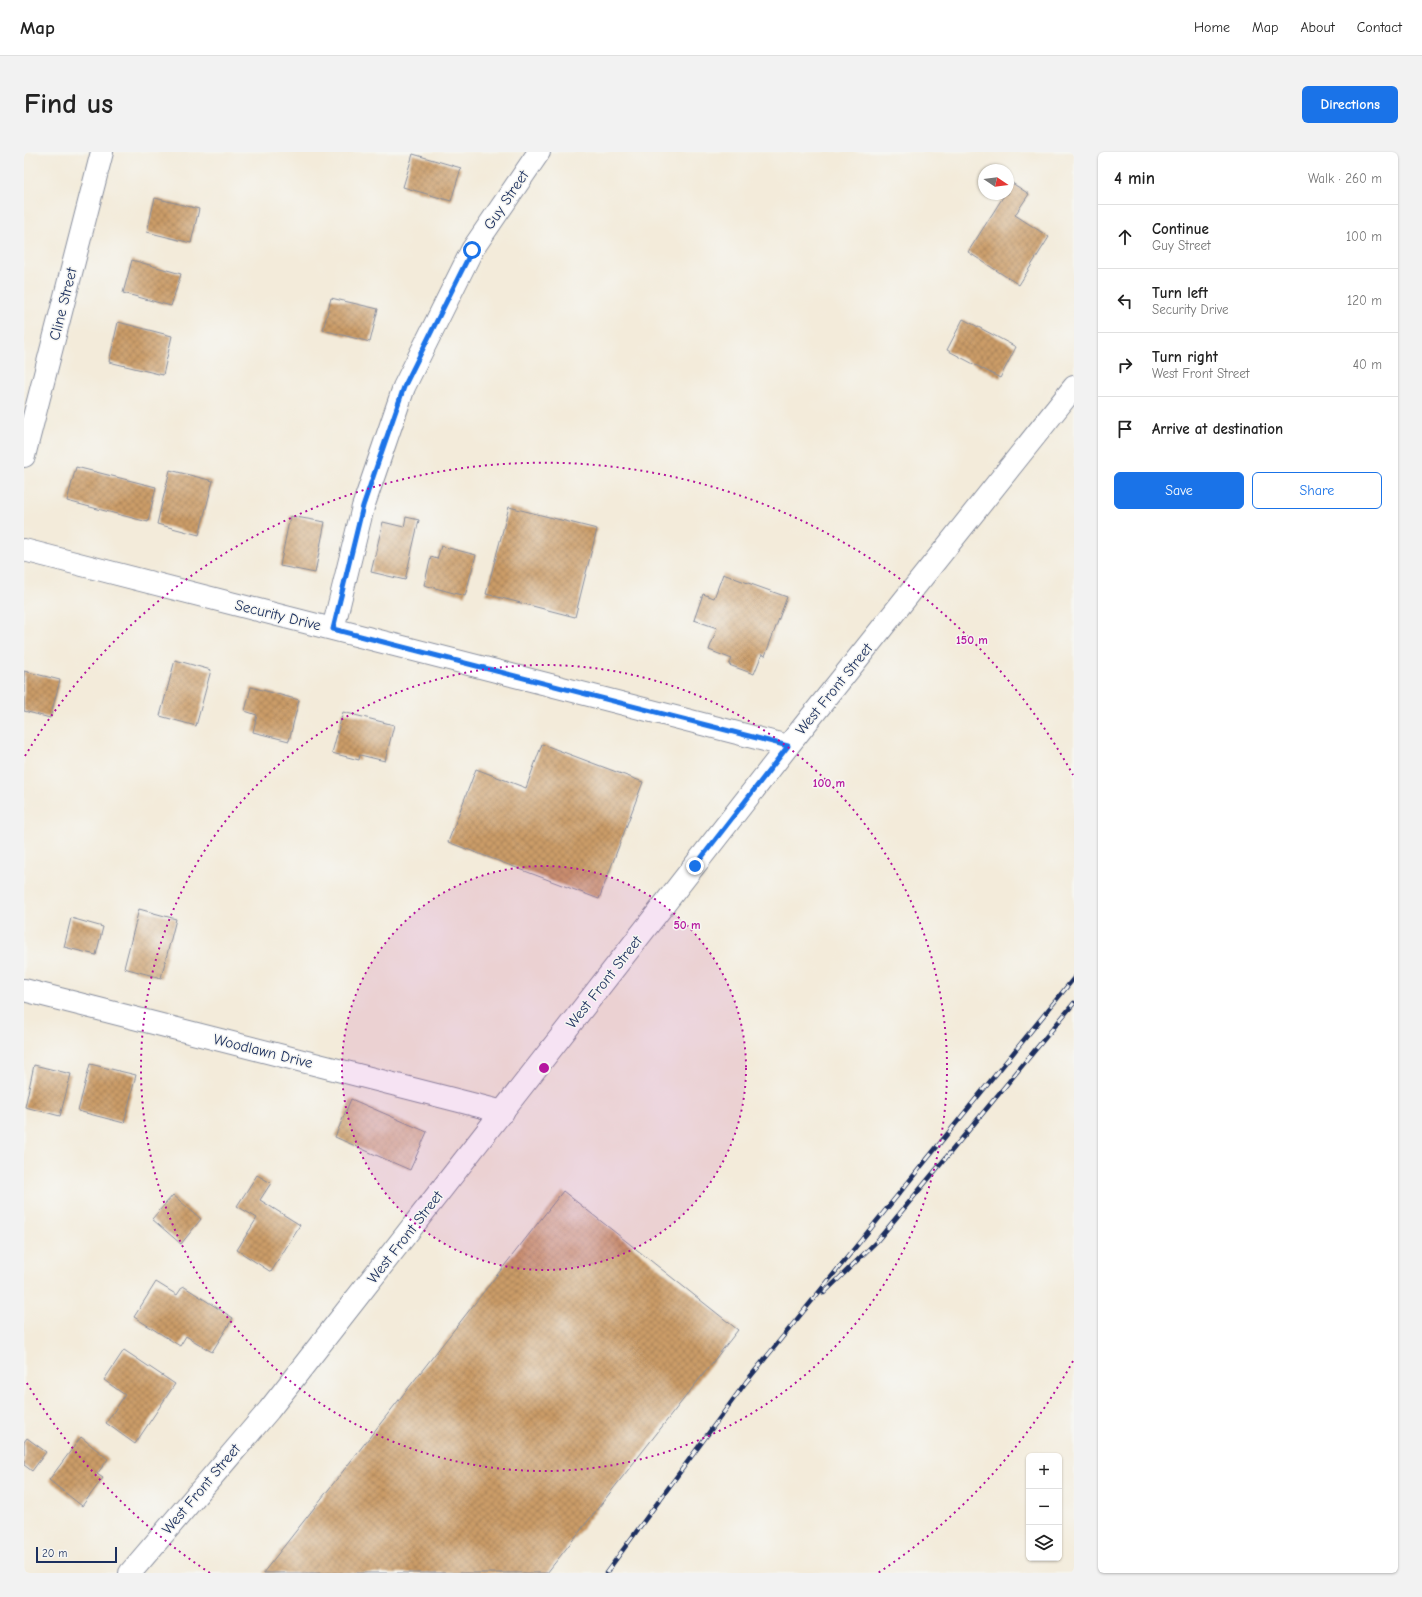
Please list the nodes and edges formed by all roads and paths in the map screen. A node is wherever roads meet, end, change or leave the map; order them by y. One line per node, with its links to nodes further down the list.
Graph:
1 (102, 152): 4 (street, Cline Street)
2 (539, 152): 6 (street, Guy Street)
3 (1074, 387): 7 (street, West Front Street)
4 (24, 456)
5 (24, 550): 6 (street, Security Drive)
6 (333, 629): 7 (street, Security Drive)
7 (788, 746): 9 (street, West Front Street)
8 (24, 990): 9 (street, Woodlawn Drive)
9 (502, 1112): 10 (street, West Front Street)
10 (130, 1573)

